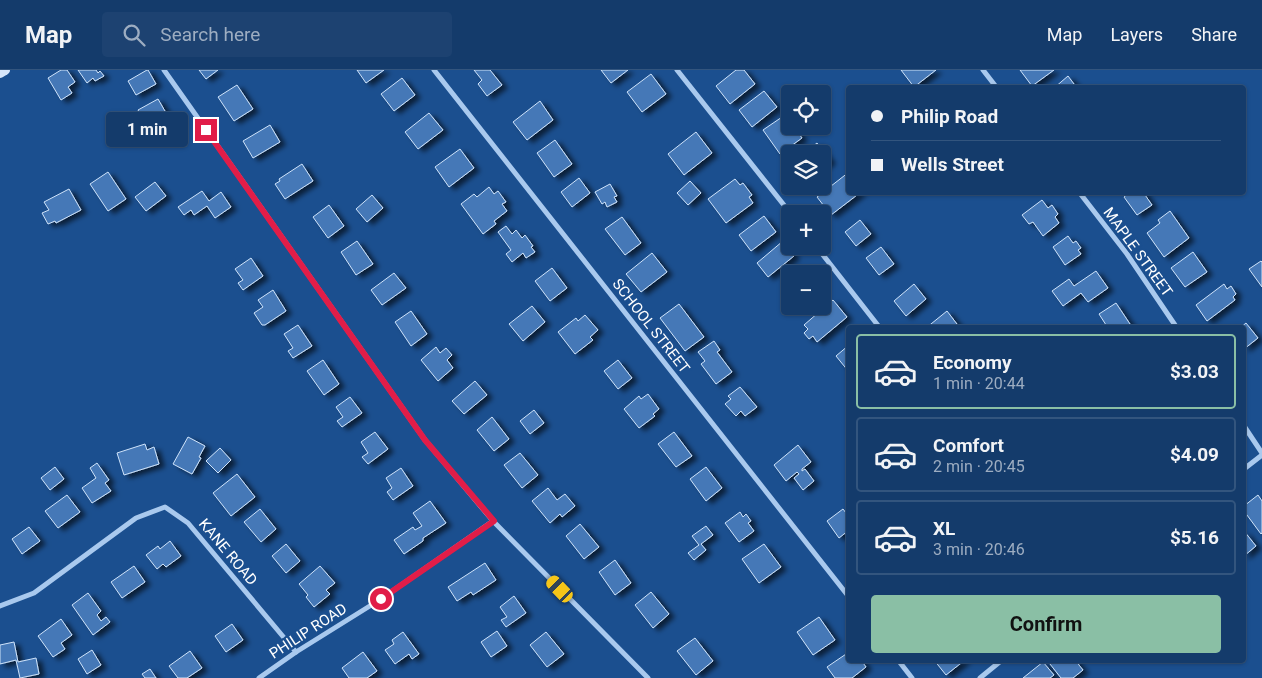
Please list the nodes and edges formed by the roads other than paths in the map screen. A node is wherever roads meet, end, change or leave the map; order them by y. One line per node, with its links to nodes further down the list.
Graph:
1 (5, 70): 6 (street)
2 (164, 70): 16 (street)
3 (434, 70): 17 (street, SCHOOL STREET)
4 (677, 70): 9 (street)
5 (983, 70): 7 (street)
6 (0, 73)
7 (995, 85)
8 (1081, 195): 12 (street, MAPLE STREET)
9 (783, 205)
10 (823, 255): 11 (street)
11 (878, 325)
12 (1175, 325)
13 (1246, 429): 14 (street)
14 (1262, 454): 15 (street)
15 (1246, 467)
16 (494, 521): 19 (street, PHILIP ROAD); 23 (street)
17 (846, 593)
18 (0, 606): 19 (street, KANE ROAD)
19 (296, 652): 22 (street, PHILIP ROAD)
20 (900, 663): 24 (street)
21 (998, 663): 25 (street)
22 (260, 678)
23 (648, 678)
24 (912, 678)
25 (980, 678)

